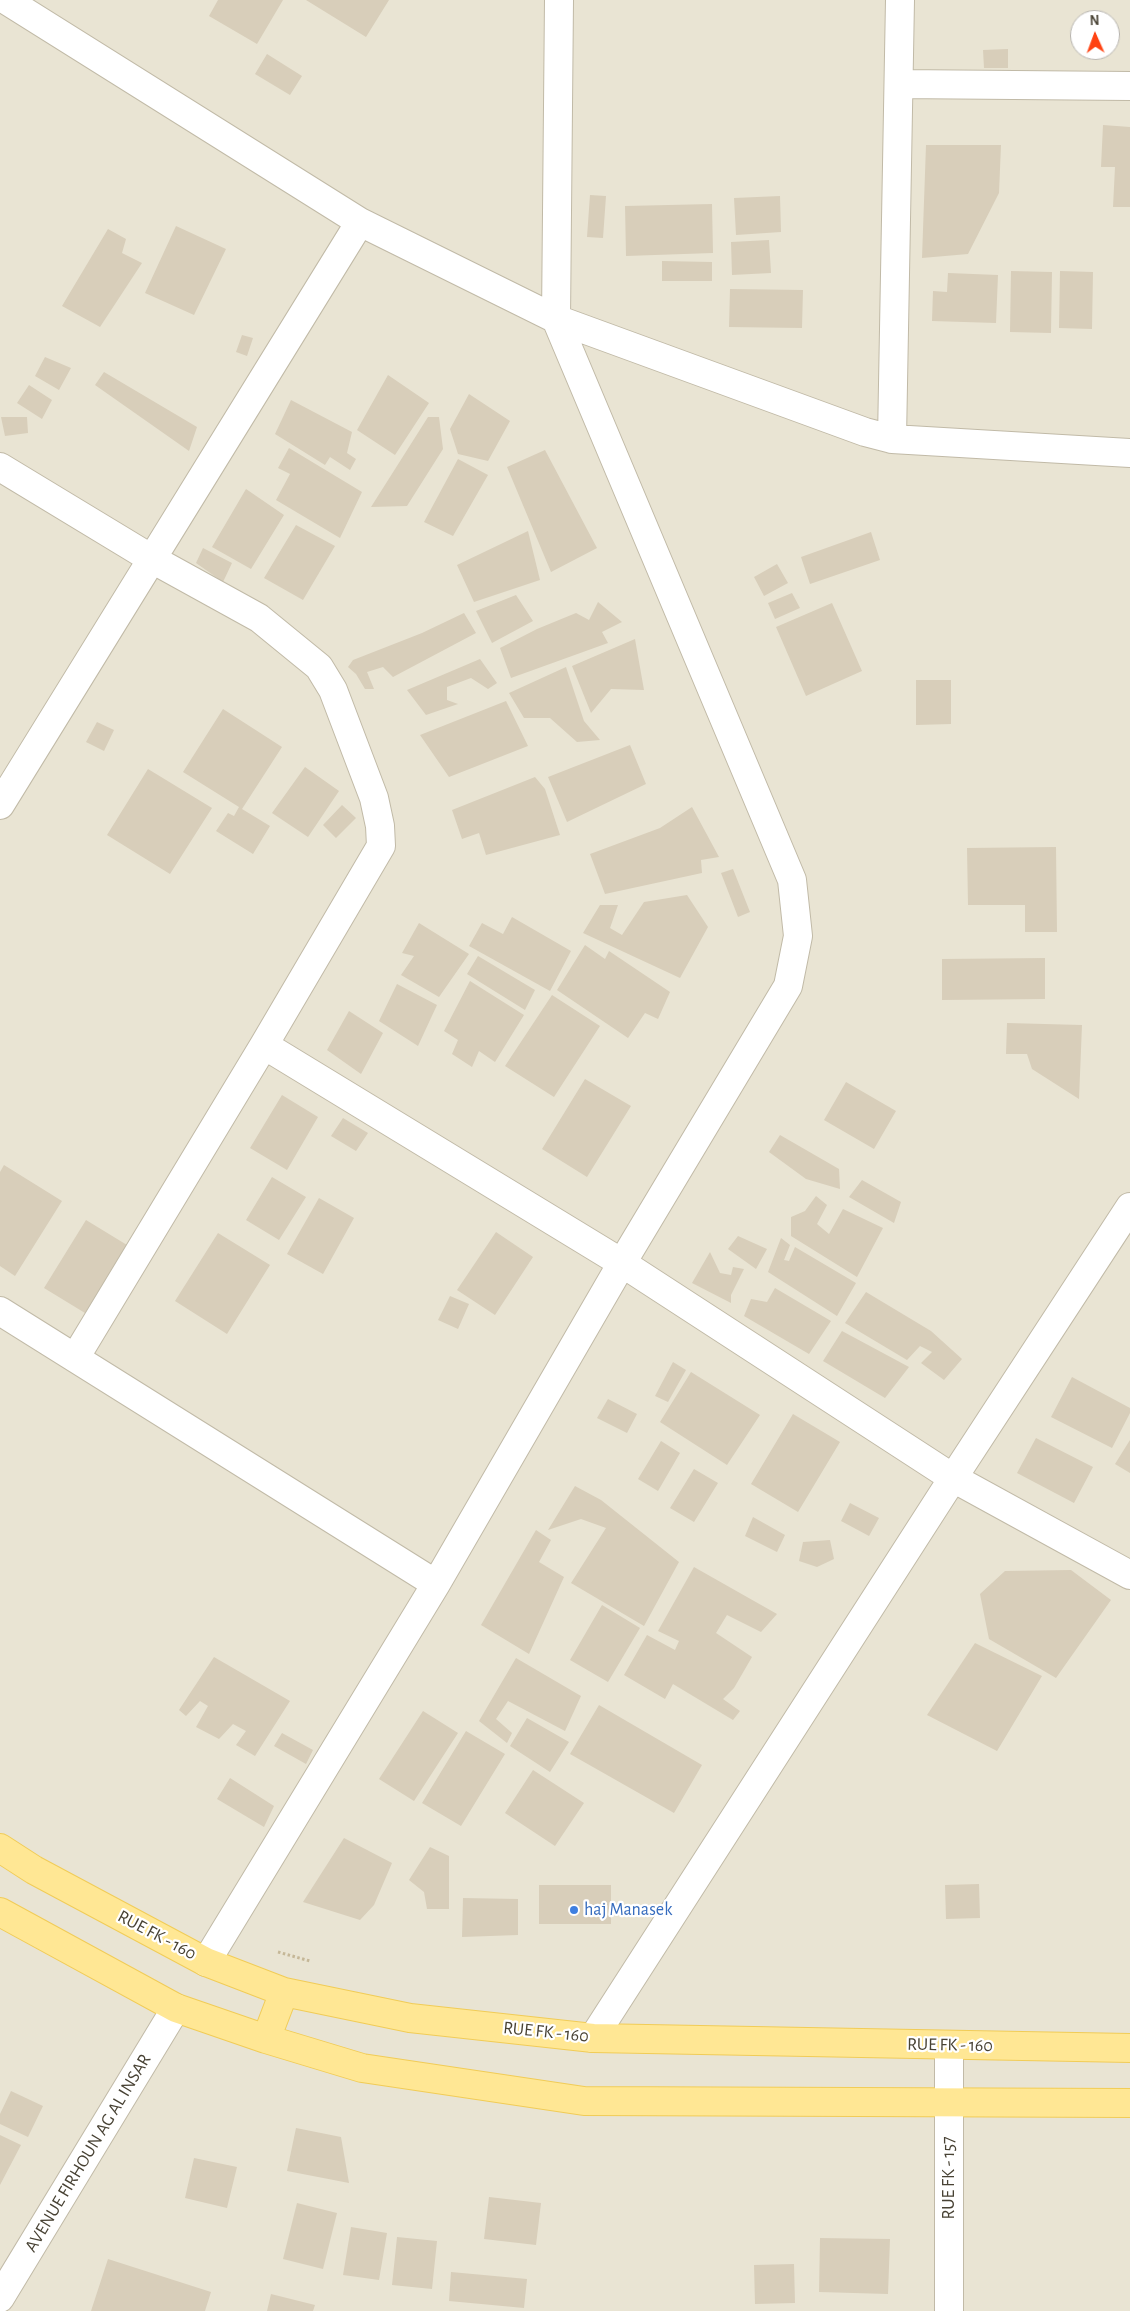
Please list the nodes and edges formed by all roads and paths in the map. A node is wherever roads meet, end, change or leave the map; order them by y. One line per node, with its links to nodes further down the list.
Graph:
1 (6, 0): 6 (street)
2 (558, 0): 7 (street)
3 (900, 0): 4 (street)
4 (899, 84): 5 (street); 8 (street)
5 (1130, 86)
6 (360, 222): 7 (street); 11 (street)
7 (556, 319): 8 (street); 15 (street)
8 (892, 439): 9 (street)
9 (1130, 453)
10 (0, 467): 11 (street)
11 (152, 559): 12 (street); 13 (street)
12 (0, 805)
13 (264, 1046): 15 (street); 17 (street)
14 (1130, 1207): 18 (street)
15 (622, 1263): 18 (street); 20 (street)
16 (0, 1311): 17 (street)
17 (75, 1358): 20 (street)
18 (952, 1478): 19 (street); 28 (street)
19 (1130, 1575)
20 (436, 1584): 24 (street)
21 (0, 1848): 24 (main road, RUE FK - 160)
22 (0, 1912): 27 (main road)
23 (270, 1949): 25 (path)
24 (206, 1962): 26 (main road, RUE FK - 160)
25 (318, 1963)
26 (284, 1992): 28 (main road, RUE FK - 160); 29 (main road)
27 (176, 2008): 29 (main road); 34 (street, AVENUE FIRHOUN AG AL INSAR)
28 (594, 2038): 30 (main road, RUE FK - 160)
29 (266, 2039): 32 (main road)
30 (949, 2045): 31 (main road, RUE FK - 160); 32 (street, RUE FK - 157)
31 (1130, 2048)
32 (949, 2102): 33 (main road); 35 (street, RUE FK - 157)
33 (1130, 2102)
34 (0, 2298)
35 (949, 2311)

